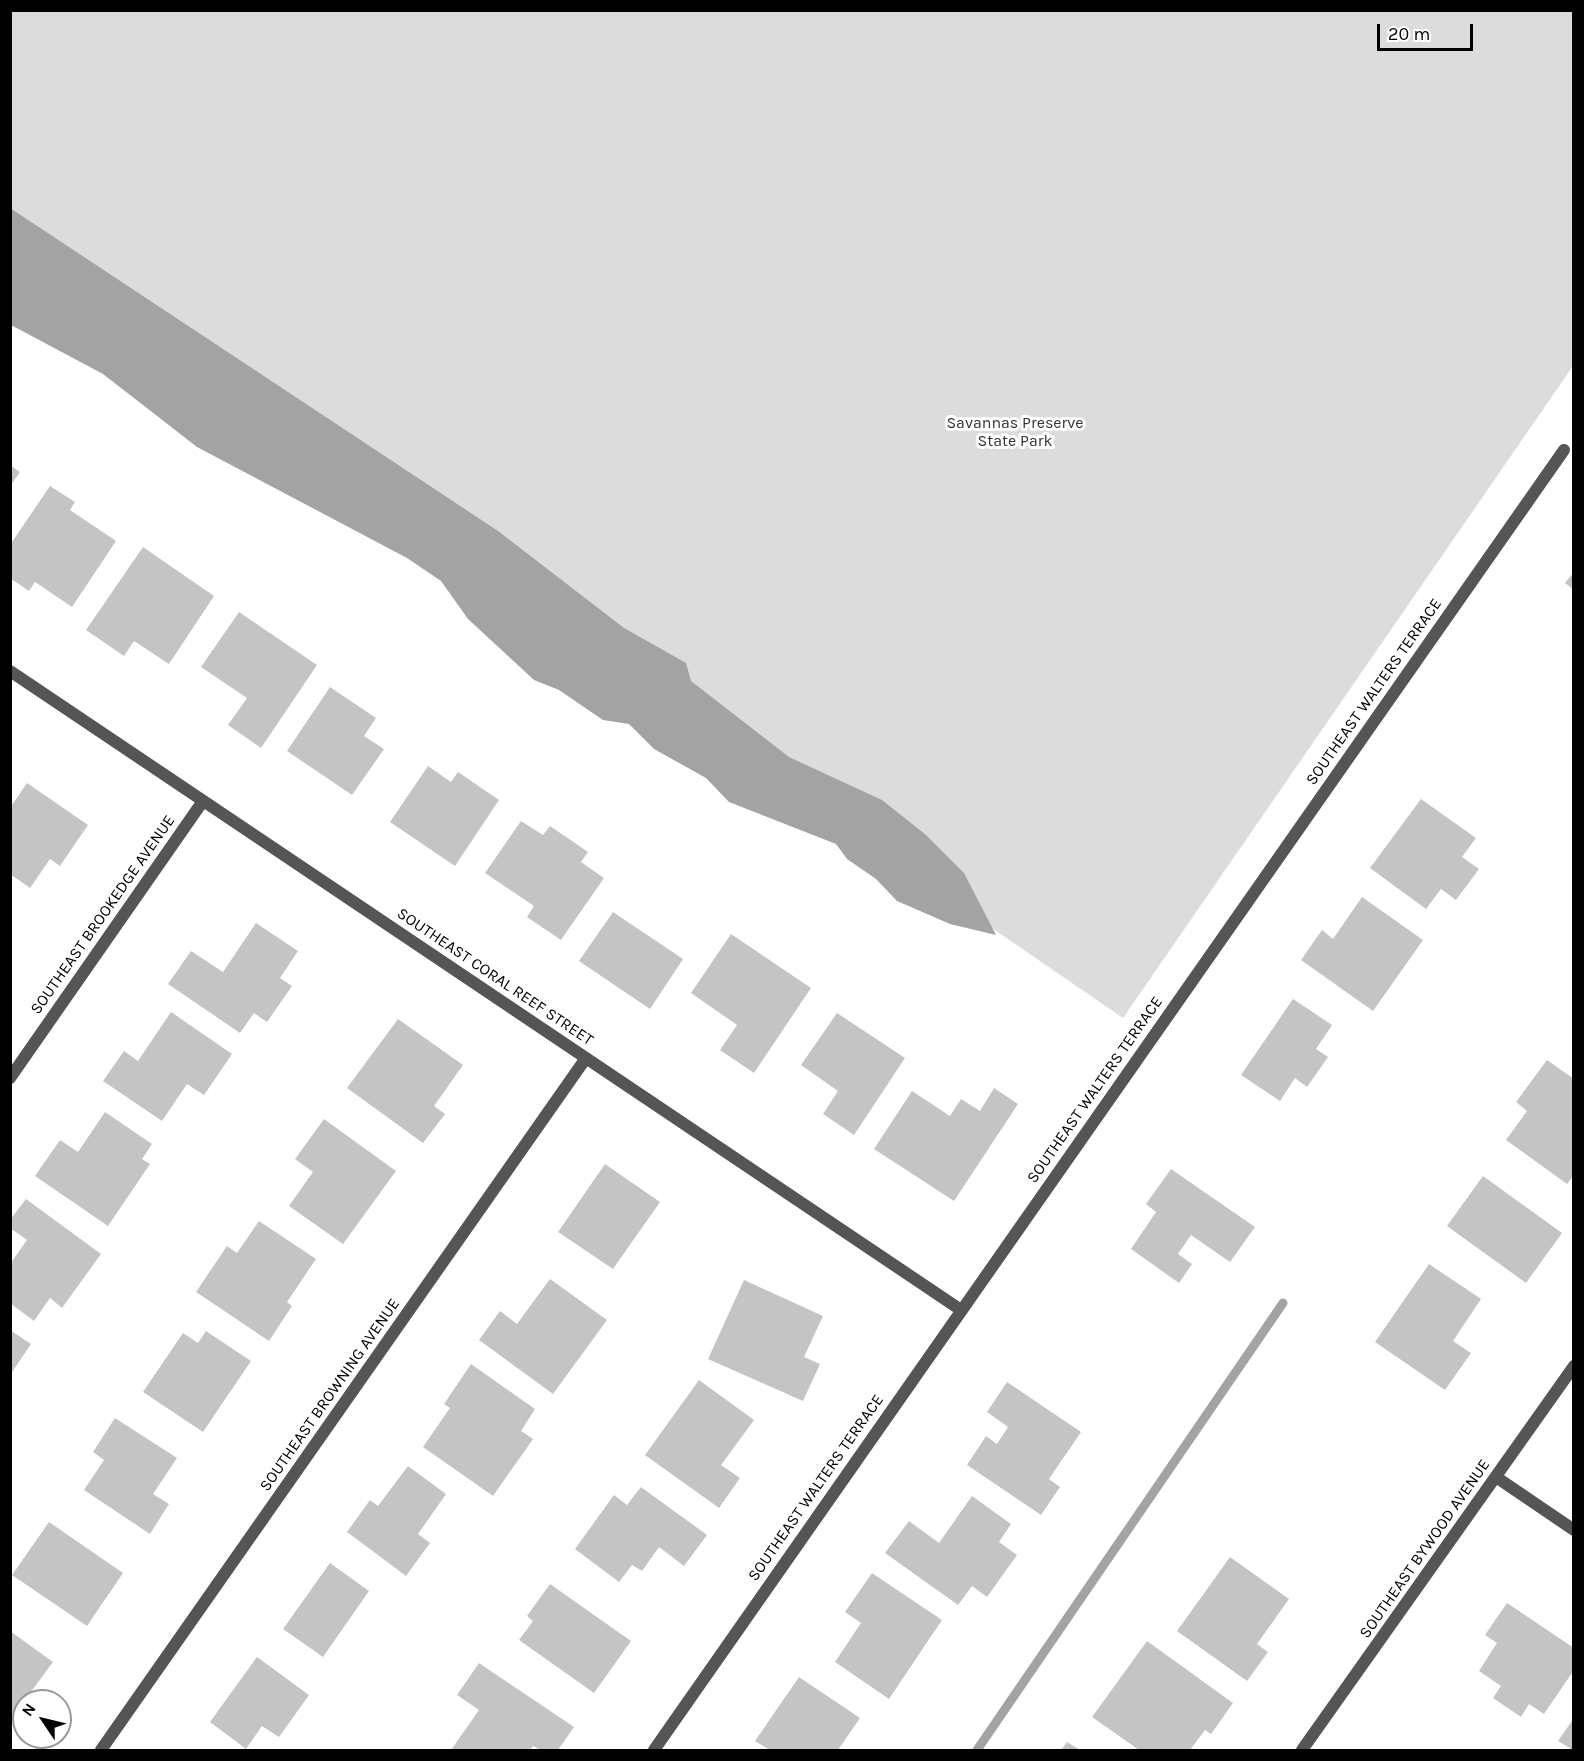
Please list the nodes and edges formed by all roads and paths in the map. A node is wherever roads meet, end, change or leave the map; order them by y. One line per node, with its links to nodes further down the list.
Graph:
1 (1564, 450): 6 (street, SOUTHEAST WALTERS TERRACE)
2 (10, 671): 3 (street, SOUTHEAST CORAL REEF STREET)
3 (203, 801): 4 (street, SOUTHEAST CORAL REEF STREET); 5 (street, SOUTHEAST BROOKEDGE AVENUE)
4 (586, 1058): 6 (street, SOUTHEAST CORAL REEF STREET); 10 (street, SOUTHEAST BROWNING AVENUE)
5 (10, 1078)
6 (961, 1310): 11 (street, SOUTHEAST WALTERS TERRACE)
7 (1574, 1366): 8 (street, SOUTHEAST BYWOOD AVENUE)
8 (1496, 1477): 9 (street); 12 (street, SOUTHEAST BYWOOD AVENUE)
9 (1574, 1530)
10 (101, 1750)
11 (654, 1750)
12 (1302, 1750)

